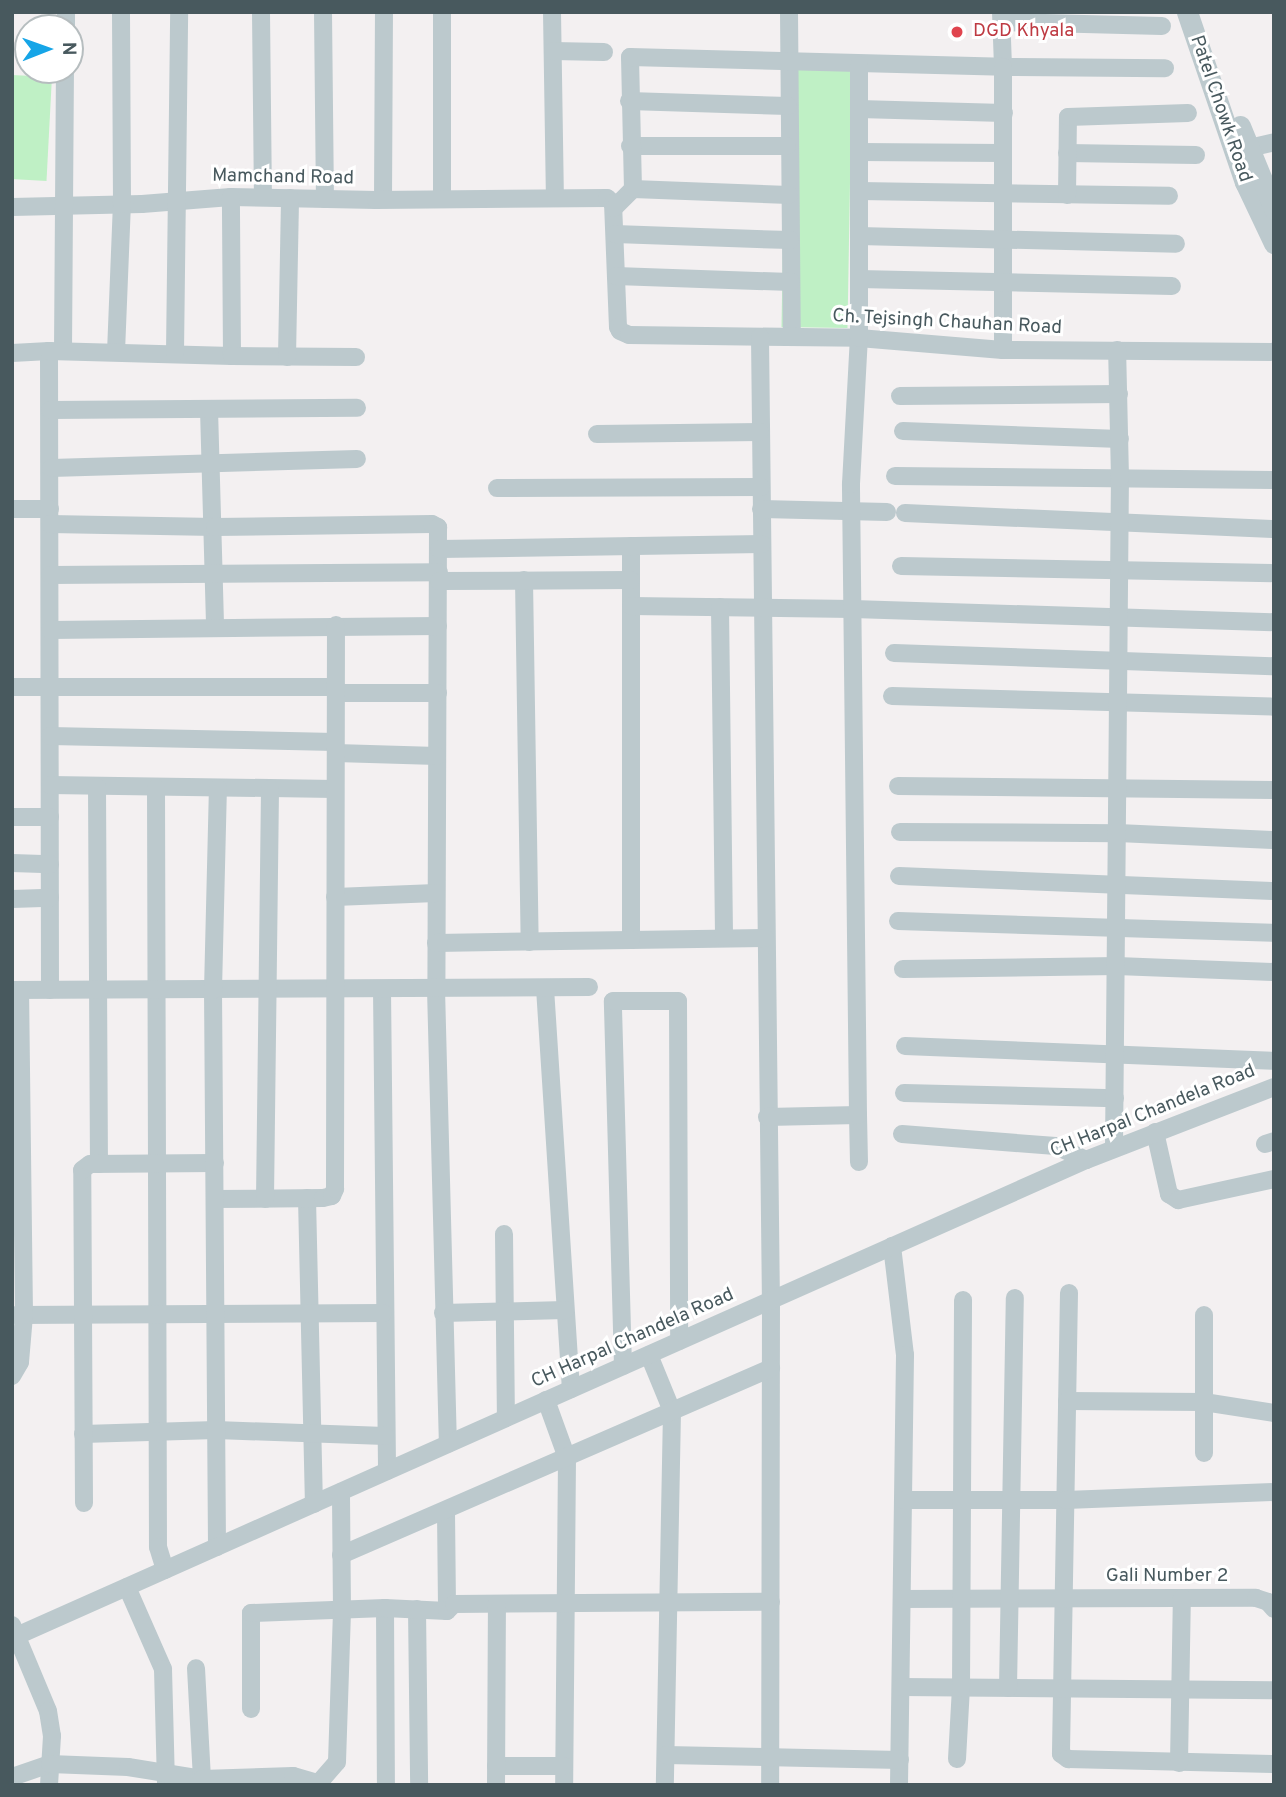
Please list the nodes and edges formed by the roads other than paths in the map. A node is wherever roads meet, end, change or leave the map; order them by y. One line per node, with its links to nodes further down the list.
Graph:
1 (121, 12): 48 (street)
2 (179, 12): 46 (street)
3 (261, 12): 41 (street)
4 (323, 12): 45 (street)
5 (384, 12): 47 (street)
6 (442, 12): 44 (street)
7 (552, 12): 13 (street)
8 (789, 12): 15 (street)
9 (1187, 12): 57 (street, Patel Chowk Road)
10 (1200, 12): 28 (street, Patel Chowk Road)
11 (1001, 17): 12 (street); 17 (street)
12 (1162, 26)
13 (553, 51): 14 (street); 42 (street)
14 (604, 51)
15 (788, 62): 16 (street); 20 (street); 21 (street)
16 (859, 65): 17 (street); 22 (street)
17 (1003, 67): 18 (street); 23 (street)
18 (1165, 68)
19 (65, 84): 49 (street)
20 (629, 101): 21 (street); 26 (street)
21 (788, 106): 27 (street)
22 (859, 109): 23 (street); 29 (street)
23 (1004, 113): 30 (street)
24 (1188, 113): 31 (street)
25 (1274, 142): 28 (street)
26 (630, 146): 27 (street); 34 (street)
27 (788, 146): 36 (street)
28 (1249, 148): 33 (street, Patel Chowk Road)
29 (859, 152): 30 (street); 35 (street)
30 (1003, 153): 37 (street)
31 (1067, 153): 32 (street); 38 (street)
32 (1196, 155)
33 (1268, 182): 52 (street, Patel Chowk Road)
34 (633, 189): 36 (street); 51 (street)
35 (859, 191): 37 (street); 54 (street)
36 (789, 195): 55 (street)
37 (1003, 195): 38 (street); 56 (street)
38 (1067, 195): 39 (street)
39 (1169, 196)
40 (231, 197): 41 (street, Mamchand Road); 46 (street, Mamchand Road); 74 (street)
41 (263, 197): 43 (street, Mamchand Road)
42 (555, 197): 44 (street, Mamchand Road); 51 (street, Mamchand Road)
43 (290, 198): 45 (street, Mamchand Road); 75 (street)
44 (442, 198): 47 (street, Mamchand Road)
45 (325, 199): 47 (street, Mamchand Road)
46 (178, 200): 48 (street, Mamchand Road); 73 (street)
47 (383, 200)
48 (122, 204): 49 (street, Mamchand Road); 70 (street)
49 (62, 206): 50 (street, Mamchand Road); 69 (street)
50 (12, 207)
51 (614, 208): 53 (street)
52 (1274, 209)
53 (615, 234): 55 (street); 59 (street)
54 (859, 236): 56 (street); 60 (street)
55 (790, 240): 61 (street)
56 (1003, 241): 58 (street); 62 (street)
57 (1274, 243)
58 (1175, 244)
59 (616, 275): 61 (street); 64 (street, Ch. Tejsingh Chauhan Road)
60 (859, 279): 62 (street); 66 (street)
61 (791, 282): 65 (street)
62 (1002, 283): 63 (street); 67 (street)
63 (1172, 286)
64 (760, 337): 65 (street, Ch. Tejsingh Chauhan Road); 83 (street)
65 (792, 337): 66 (street, Ch. Tejsingh Chauhan Road)
66 (859, 338): 67 (street, Ch. Tejsingh Chauhan Road); 96 (street)
67 (1003, 350): 68 (street, Ch. Tejsingh Chauhan Road)
68 (1117, 350): 71 (street, Ch. Tejsingh Chauhan Road); 77 (street)
69 (56, 351): 70 (street); 72 (street); 80 (street)
70 (116, 352): 73 (street)
71 (1274, 352)
72 (12, 353)
73 (175, 353): 74 (street)
74 (232, 356): 75 (street)
75 (287, 357): 76 (street)
76 (356, 357)
77 (1119, 394): 78 (street); 85 (street)
78 (900, 396)
79 (357, 408): 81 (street)
80 (50, 410): 81 (street); 88 (street)
81 (209, 410): 87 (street)
82 (903, 431): 85 (street)
83 (760, 432): 84 (street); 92 (street)
84 (597, 434)
85 (1119, 439): 90 (street)
86 (357, 459): 87 (street)
87 (210, 463): 88 (street); 99 (street)
88 (51, 468): 97 (street)
89 (895, 476): 90 (street)
90 (1120, 478): 91 (street); 98 (street)
91 (1274, 481)
92 (761, 487): 93 (street); 95 (street)
93 (497, 488)
94 (12, 509): 97 (street)
95 (761, 509): 96 (street); 101 (street)
96 (852, 511): 98 (street); 115 (street)
97 (50, 516): 99 (street); 107 (street)
98 (1120, 523): 100 (street); 105 (street)
99 (215, 527): 103 (street); 108 (street)
100 (1274, 529)
101 (762, 544): 102 (street); 114 (street)
102 (631, 546): 103 (street); 111 (street)
103 (439, 549): 109 (street)
104 (901, 566): 105 (street)
105 (1120, 569): 106 (street); 116 (street)
106 (1274, 573)
107 (50, 575): 108 (street); 121 (street)
108 (215, 575): 109 (street); 120 (street)
109 (439, 576): 110 (street); 119 (street)
110 (524, 580): 111 (street); 165 (street)
111 (631, 580): 112 (street)
112 (631, 606): 113 (street); 163 (street)
113 (720, 607): 114 (street); 161 (street)
114 (762, 607): 115 (street); 162 (street)
115 (853, 608): 116 (street); 186 (street)
116 (1119, 618): 117 (street); 123 (street)
117 (1274, 622)
118 (336, 625): 119 (street); 120 (street); 127 (street)
119 (438, 626): 128 (street)
120 (215, 627): 121 (street)
121 (50, 630): 126 (street)
122 (894, 653): 123 (street)
123 (1119, 662): 124 (street); 130 (street)
124 (1274, 666)
125 (12, 687): 126 (street)
126 (50, 687): 127 (street); 132 (street)
127 (336, 690): 128 (street); 133 (street)
128 (438, 693): 134 (street)
129 (892, 696): 130 (street)
130 (1119, 702): 131 (street); 138 (street)
131 (1274, 707)
132 (50, 736): 133 (street); 135 (street)
133 (335, 748): 134 (street); 142 (street)
134 (437, 756): 154 (street)
135 (50, 785): 137 (street); 145 (street)
136 (898, 786): 138 (street)
137 (97, 787): 139 (street); 175 (street)
138 (1118, 787): 143 (street); 147 (street)
139 (156, 788): 140 (street); 176 (street)
140 (218, 788): 141 (street); 177 (street)
141 (270, 789): 142 (street); 178 (street)
142 (335, 789): 155 (street)
143 (1274, 790)
144 (12, 817): 145 (street)
145 (50, 817): 150 (street)
146 (900, 832): 147 (street)
147 (1118, 833): 148 (street); 152 (street)
148 (1274, 840)
149 (12, 863): 150 (street)
150 (50, 864): 156 (street)
151 (899, 876): 152 (street)
152 (1118, 884): 153 (street); 159 (street)
153 (1274, 891)
154 (436, 893): 155 (street); 164 (street)
155 (335, 897): 179 (street)
156 (50, 898): 157 (street); 174 (street)
157 (12, 899)
158 (898, 922): 159 (street)
159 (1118, 930): 160 (street); 166 (street)
160 (1274, 933)
161 (724, 938): 162 (street); 163 (street)
162 (765, 938): 187 (street)
163 (631, 940): 165 (street)
164 (436, 943): 165 (street); 172 (street)
165 (530, 943)
166 (1117, 966): 167 (street); 168 (street); 181 (street)
167 (903, 968)
168 (1274, 972)
169 (545, 988): 170 (street); 172 (street); 207 (street)
170 (589, 988)
171 (382, 989): 172 (street); 179 (street); 209 (street)
172 (436, 989): 210 (street)
173 (16, 990): 174 (street); 200 (street)
174 (50, 990): 175 (street)
175 (97, 990): 176 (street); 194 (street)
176 (156, 990): 177 (street); 195 (street)
177 (213, 990): 178 (street); 193 (street)
178 (267, 990): 179 (street); 199 (street)
179 (334, 990): 197 (street)
180 (905, 1046): 181 (street)
181 (1116, 1053): 182 (street); 185 (street)
182 (1274, 1060)
183 (1274, 1087): 188 (street, CH Harpal Chandela Road)
184 (904, 1093): 185 (street)
185 (1115, 1098): 190 (street)
186 (858, 1115): 187 (street); 192 (street)
187 (767, 1117): 205 (street)
188 (1155, 1132): 190 (street, CH Harpal Chandela Road); 196 (street)
189 (902, 1134): 191 (street)
190 (1114, 1148): 191 (street, CH Harpal Chandela Road)
191 (1086, 1160): 202 (street, CH Harpal Chandela Road)
192 (859, 1162)
193 (215, 1163): 195 (street); 198 (street)
194 (99, 1164): 195 (street); 215 (street)
195 (156, 1164): 211 (street)
196 (1274, 1178)
197 (307, 1198): 199 (street); 213 (street)
198 (215, 1199): 199 (street); 212 (street)
199 (265, 1199)
200 (18, 1234): 214 (street)
201 (504, 1234): 208 (street)
202 (892, 1247): 205 (street, CH Harpal Chandela Road); 240 (street)
203 (1069, 1293): 224 (street)
204 (1014, 1298): 242 (street)
205 (771, 1300): 217 (street, CH Harpal Chandela Road); 220 (street)
206 (963, 1300): 241 (street)
207 (565, 1310): 208 (street); 222 (street)
208 (507, 1312): 210 (street); 228 (street)
209 (383, 1313): 213 (street); 233 (street)
210 (443, 1313): 234 (street)
211 (159, 1314): 212 (street); 215 (street); 230 (street)
212 (217, 1314): 213 (street); 229 (street)
213 (309, 1314): 231 (street)
214 (18, 1315): 215 (street); 221 (street)
215 (81, 1315): 232 (street)
216 (1204, 1315): 225 (street)
217 (679, 1341): 218 (street, CH Harpal Chandela Road); 219 (street)
218 (649, 1354): 219 (street, CH Harpal Chandela Road); 226 (street)
219 (623, 1366): 222 (street, CH Harpal Chandela Road)
220 (771, 1368): 226 (street); 256 (street)
221 (12, 1376)
222 (571, 1389): 223 (street, CH Harpal Chandela Road)
223 (546, 1400): 228 (street, CH Harpal Chandela Road); 236 (street)
224 (1067, 1401): 225 (street); 243 (street)
225 (1204, 1402): 227 (street); 235 (street)
226 (672, 1411): 236 (street); 258 (street)
227 (1274, 1413)
228 (506, 1418): 234 (street, CH Harpal Chandela Road)
229 (216, 1430): 230 (street); 231 (street); 247 (street)
230 (159, 1431): 232 (street); 249 (street)
231 (310, 1433): 233 (street); 245 (street)
232 (83, 1434): 244 (street)
233 (385, 1436): 237 (street)
234 (447, 1444): 237 (street, CH Harpal Chandela Road)
235 (1204, 1452)
236 (567, 1458): 246 (street); 257 (street)
237 (387, 1471): 238 (street, CH Harpal Chandela Road)
238 (341, 1492): 245 (street, CH Harpal Chandela Road); 248 (street)
239 (1274, 1492): 243 (street)
240 (903, 1500): 241 (street); 254 (street)
241 (960, 1500): 242 (street); 253 (street)
242 (1011, 1500): 243 (street); 255 (street)
243 (1066, 1500): 251 (street)
244 (84, 1503)
245 (314, 1504): 247 (street, CH Harpal Chandela Road)
246 (446, 1511): 248 (street); 264 (street)
247 (217, 1547): 249 (street, CH Harpal Chandela Road)
248 (341, 1555): 263 (street)
249 (165, 1570): 250 (street, CH Harpal Chandela Road)
250 (127, 1587): 265 (street, CH Harpal Chandela Road); 284 (street)
251 (1064, 1598): 252 (street, Gali Number 2); 255 (street, Gali Number 2); 270 (street)
252 (1182, 1598): 260 (street, Gali Number 2); 271 (street)
253 (960, 1599): 254 (street, Gali Number 2); 255 (street, Gali Number 2); 268 (street)
254 (902, 1600): 267 (street)
255 (1010, 1600): 269 (street)
256 (771, 1602): 258 (street); 275 (street)
257 (566, 1603): 258 (street); 259 (street); 282 (street)
258 (668, 1603): 274 (street)
259 (497, 1604): 264 (street); 281 (street)
260 (1271, 1605)
261 (385, 1608): 262 (street); 263 (street); 288 (street)
262 (417, 1609): 264 (street); 289 (street)
263 (342, 1611): 273 (street); 286 (street)
264 (447, 1611)
265 (13, 1633): 279 (street)
266 (196, 1668): 285 (street)
267 (901, 1687): 268 (street); 277 (street)
268 (961, 1688): 269 (street); 276 (street)
269 (1008, 1688): 270 (street)
270 (1063, 1690): 271 (street); 278 (street)
271 (1179, 1690): 272 (street); 278 (street)
272 (1274, 1690)
273 (251, 1709)
274 (666, 1755): 275 (street); 292 (street)
275 (770, 1757): 277 (street); 293 (street)
276 (957, 1759)
277 (900, 1760): 294 (street)
278 (1179, 1763): 280 (street)
279 (50, 1764): 283 (street); 284 (street); 287 (street)
280 (1274, 1764)
281 (496, 1766): 282 (street); 290 (street)
282 (564, 1766): 291 (street)
283 (12, 1777)
284 (166, 1779): 285 (street)
285 (202, 1782): 286 (street)
286 (317, 1784)
287 (49, 1785)
288 (386, 1785)
289 (419, 1785)
290 (496, 1785)
291 (564, 1785)
292 (665, 1785)
293 (770, 1785)
294 (899, 1785)

